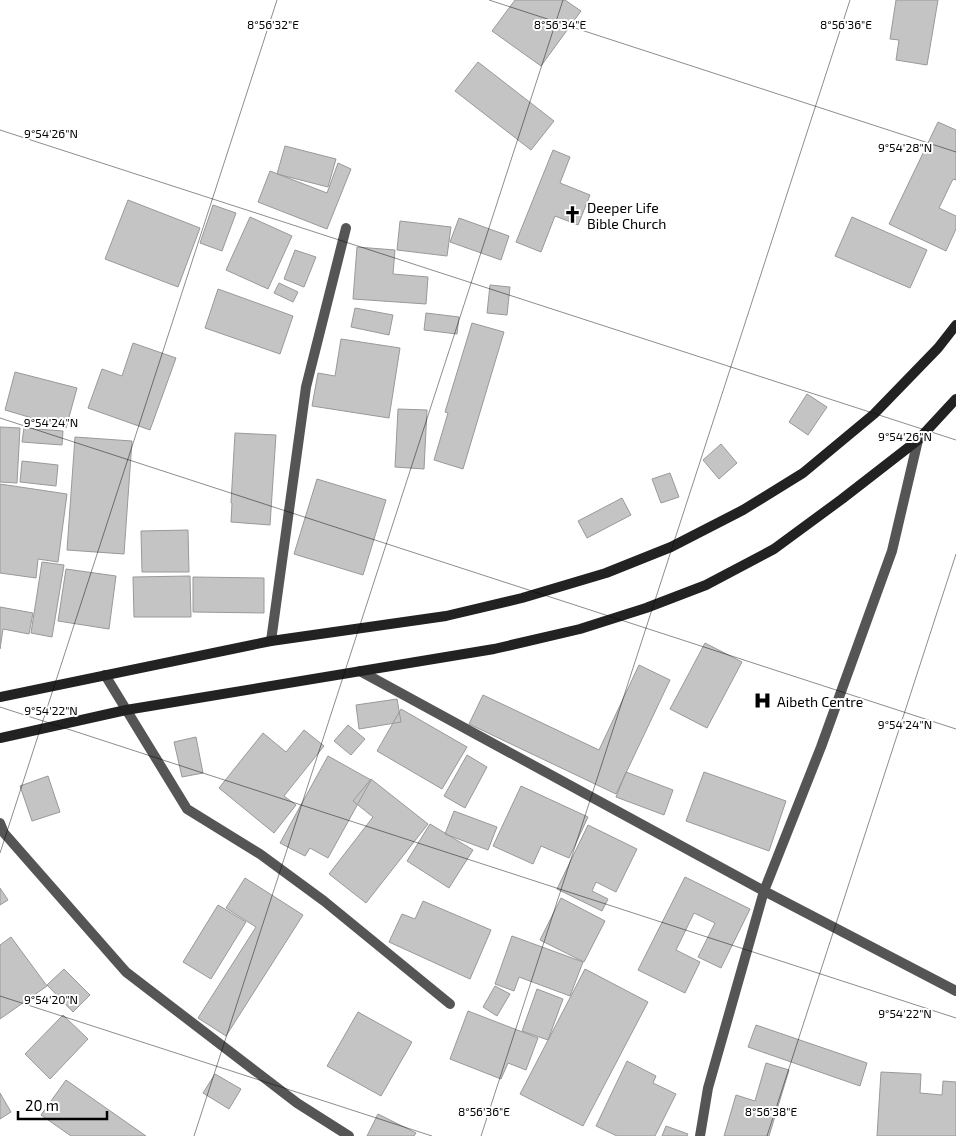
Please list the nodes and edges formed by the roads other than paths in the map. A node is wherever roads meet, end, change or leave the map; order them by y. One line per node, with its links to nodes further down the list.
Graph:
1 (346, 228): 5 (street)
2 (956, 324): 5 (main road)
3 (956, 399): 4 (main road)
4 (918, 440): 6 (main road); 12 (street)
5 (271, 641): 7 (main road)
6 (360, 671): 9 (main road); 12 (street)
7 (105, 675): 8 (main road); 9 (street)
8 (0, 697)
9 (126, 710): 10 (main road); 14 (street)
10 (0, 738)
11 (0, 823): 15 (street)
12 (764, 892): 13 (street); 16 (street)
13 (956, 991)
14 (450, 1004)
15 (349, 1136)
16 (700, 1136)

